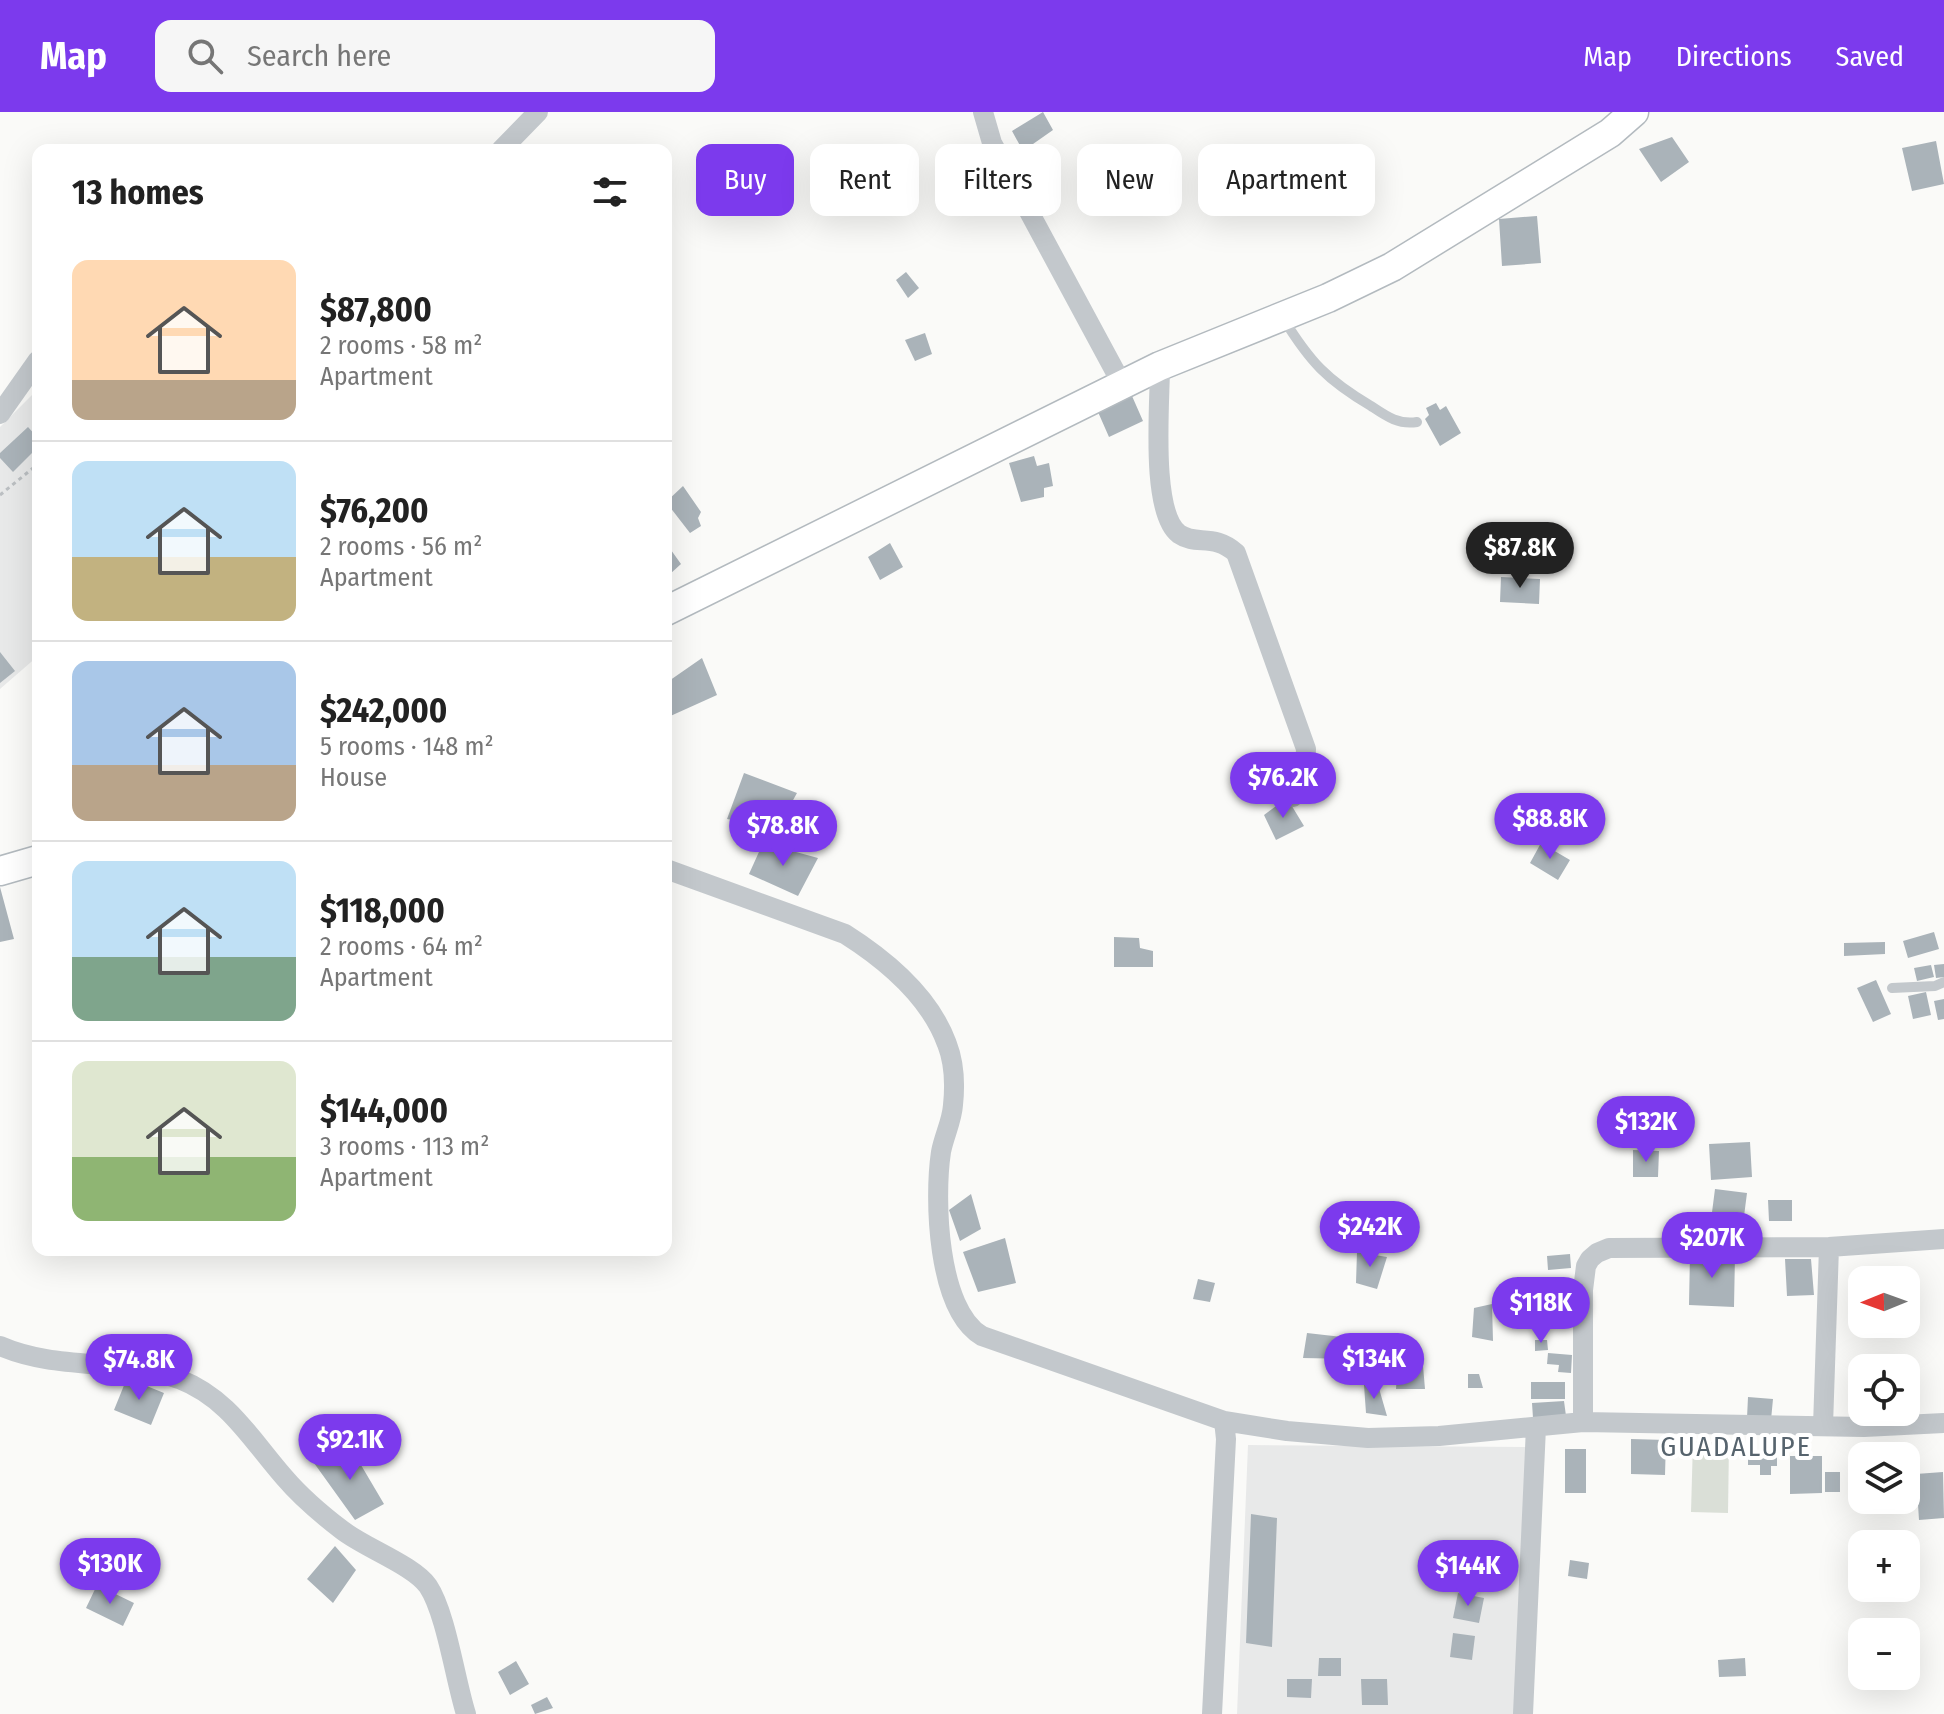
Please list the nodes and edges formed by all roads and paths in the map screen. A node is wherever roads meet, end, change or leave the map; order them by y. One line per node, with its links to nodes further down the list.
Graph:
1 (538, 112): 4 (street)
2 (983, 112): 8 (street)
3 (1634, 112): 5 (street)
4 (507, 144)
5 (1282, 316): 6 (street); 10 (lane)
6 (1160, 366): 8 (street); 14 (street)
7 (32, 369): 9 (street)
8 (1123, 386): 13 (street)
9 (0, 414)
10 (1417, 422)
11 (32, 469): 12 (path)
12 (0, 495)
13 (672, 608)
14 (1293, 797)
15 (32, 862): 16 (street)
16 (0, 871)
17 (672, 871): 23 (street)
18 (1944, 982): 19 (lane)
19 (1892, 988)
20 (1944, 1239): 21 (street)
21 (1829, 1247): 24 (street); 26 (street)
22 (0, 1346): 28 (street)
23 (1224, 1421): 27 (street); 29 (street)
24 (1583, 1422): 26 (street); 27 (street)
25 (1944, 1423): 26 (street)
26 (1823, 1426)
27 (1536, 1427): 30 (street)
28 (466, 1714)
29 (1212, 1714)
30 (1523, 1714)

